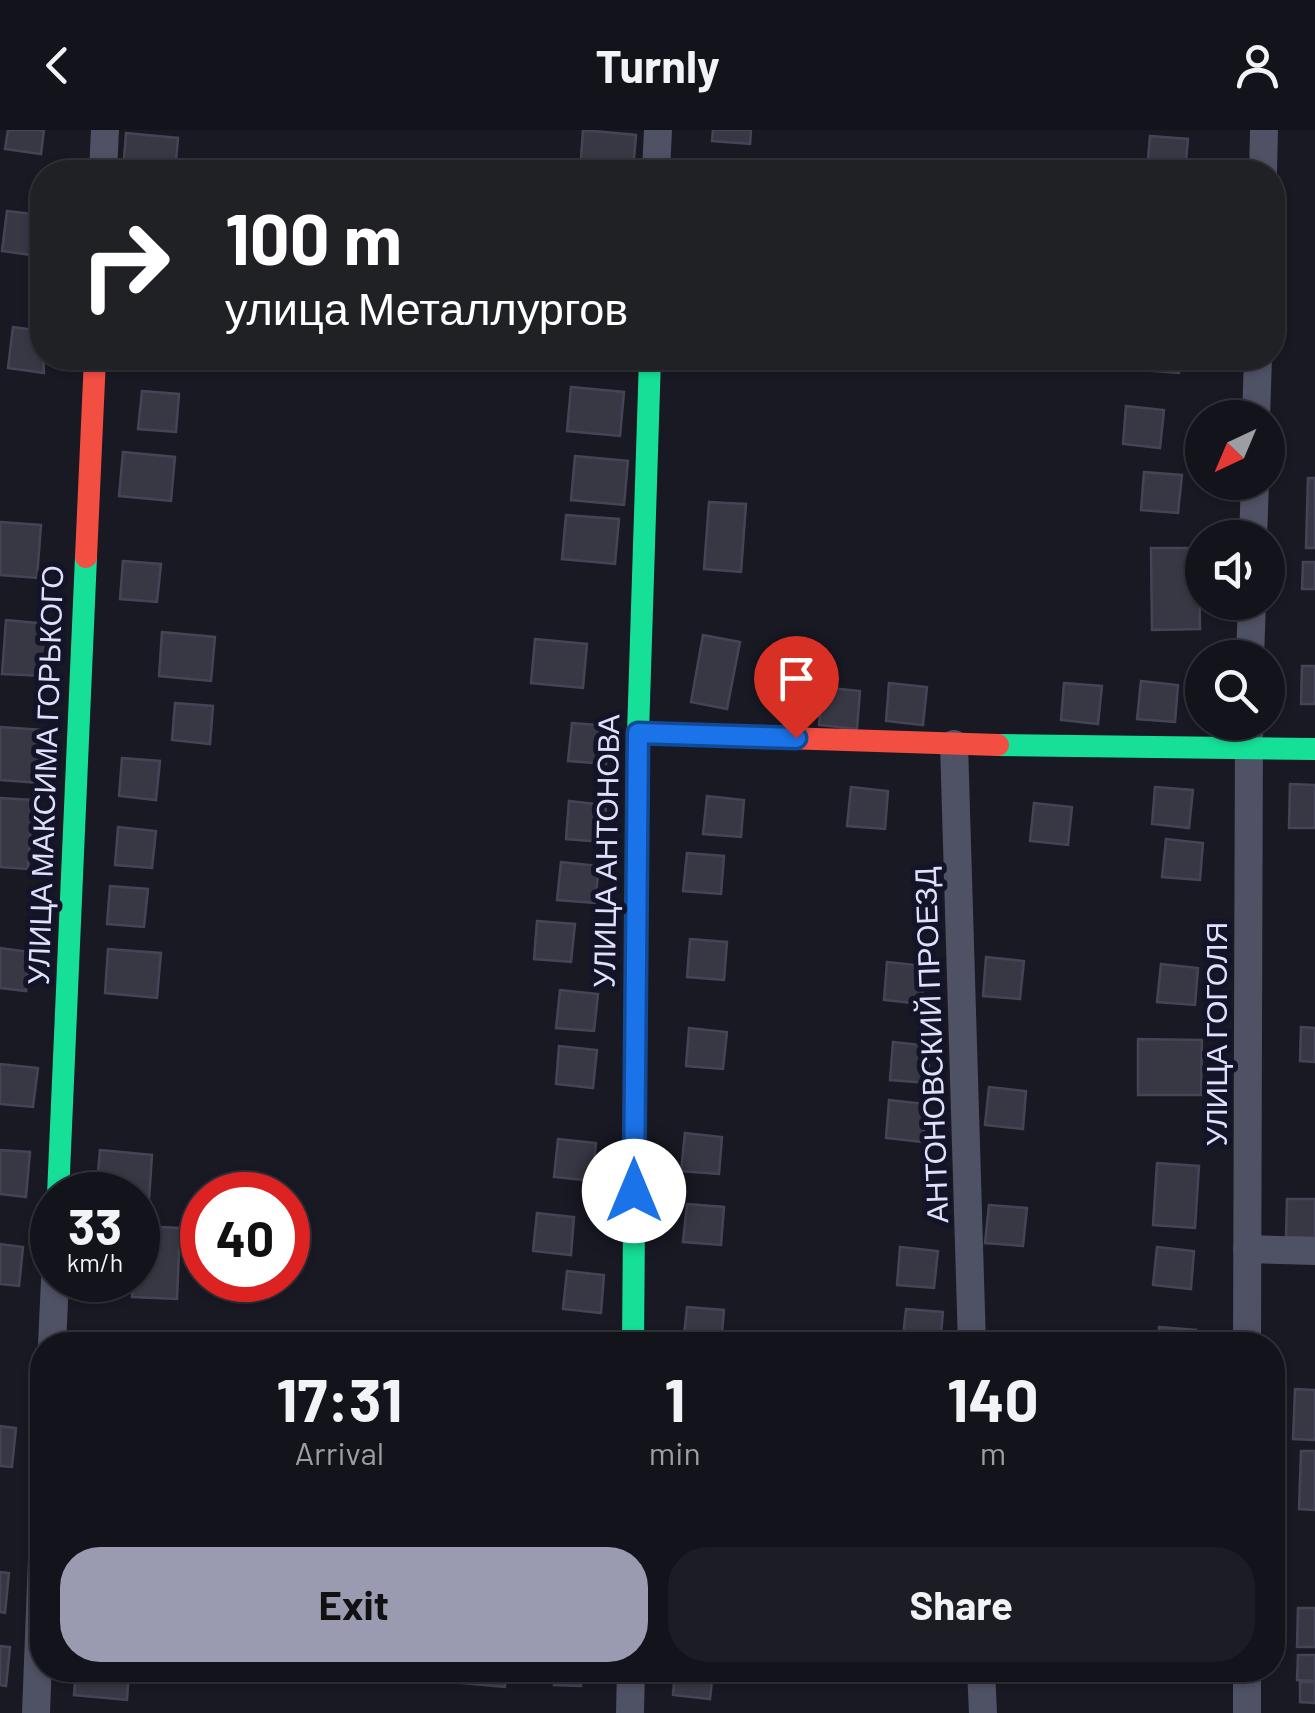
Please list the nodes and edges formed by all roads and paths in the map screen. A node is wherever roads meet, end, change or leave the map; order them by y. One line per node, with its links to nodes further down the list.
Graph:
1 (104, 130): 4 (street)
2 (658, 130): 5 (street)
3 (1264, 130): 6 (street)
4 (103, 160)
5 (657, 160)
6 (1263, 160)
7 (94, 370): 17 (street, УЛИЦА МАКСИМА ГОРЬКОГО)
8 (650, 370): 11 (street, УЛИЦА АНТОНОВА)
9 (1258, 370): 10 (street)
10 (1257, 400)
11 (638, 733): 15 (street); 22 (street, УЛИЦА АНТОНОВА)
12 (1185, 738): 15 (street)
13 (1248, 740): 18 (street, УЛИЦА ГОГОЛЯ)
14 (1267, 740): 16 (street)
15 (954, 744): 23 (street, АНТОНОВСКИЙ ПРОЕЗД)
16 (1315, 750)
17 (59, 1172)
18 (1247, 1249): 19 (street); 24 (street, УЛИЦА ГОГОЛЯ)
19 (1315, 1251)
20 (54, 1302): 21 (street)
21 (53, 1332)
22 (633, 1332)
23 (972, 1332)
24 (1247, 1332)
25 (37, 1682): 29 (street)
26 (630, 1682): 30 (street)
27 (981, 1682): 31 (street)
28 (1247, 1682): 32 (street)
29 (36, 1713)
30 (630, 1713)
31 (982, 1713)
32 (1246, 1713)

